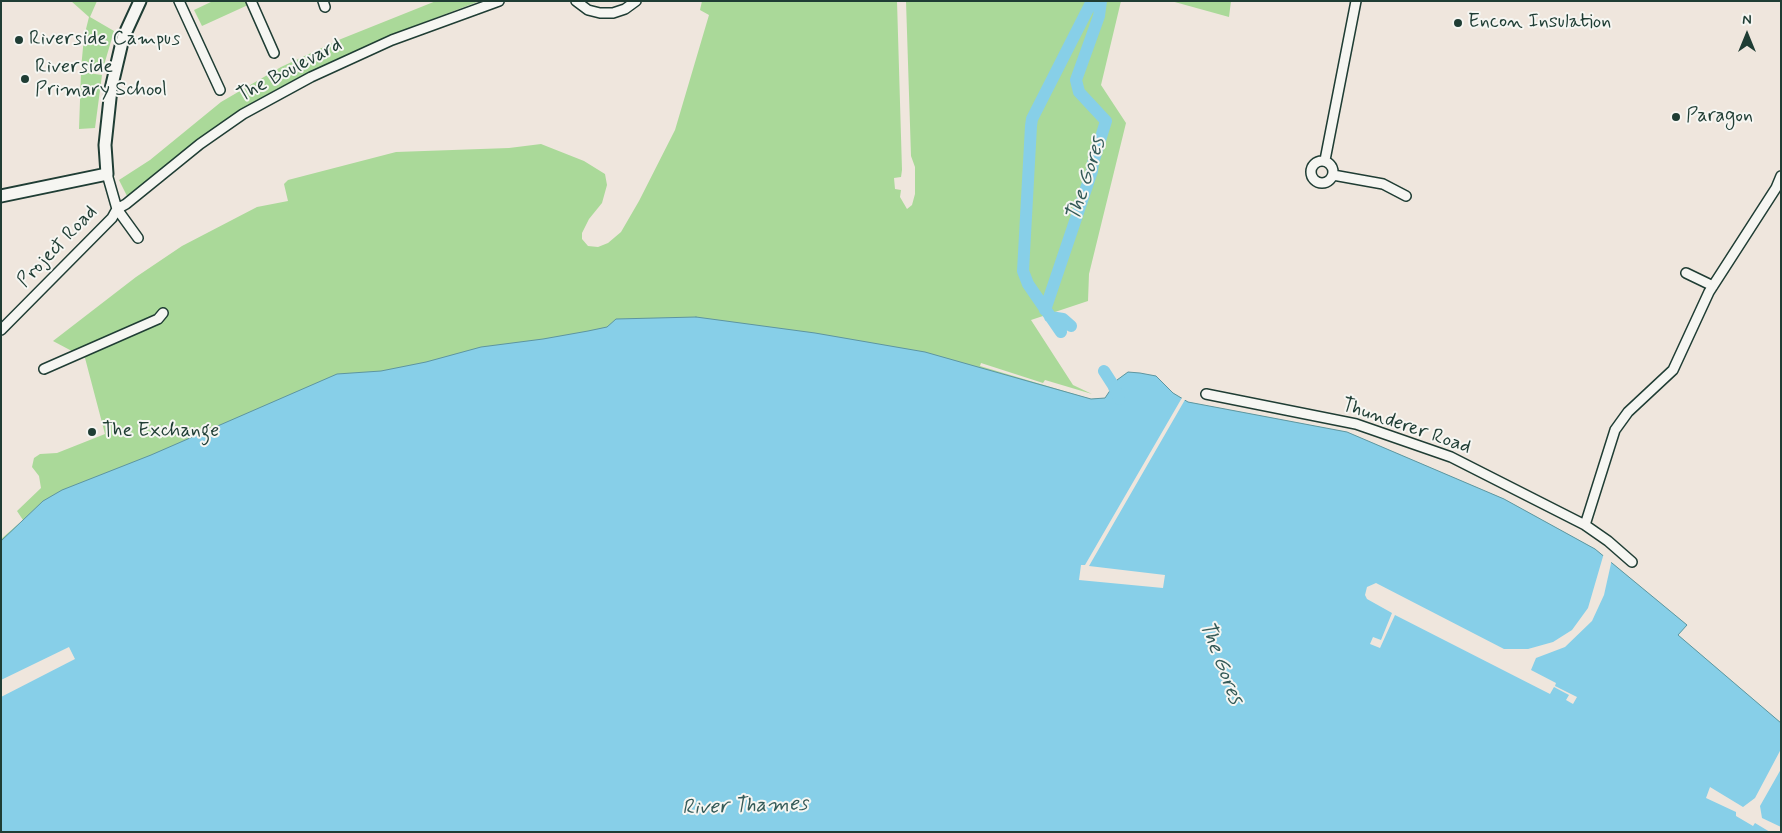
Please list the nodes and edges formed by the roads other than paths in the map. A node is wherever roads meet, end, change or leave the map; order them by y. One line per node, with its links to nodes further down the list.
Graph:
1 (140, 1): 11 (street)
2 (179, 1): 9 (street)
3 (251, 1): 8 (street)
4 (499, 1): 16 (street, The Boulevard)
5 (576, 1): 6 (street)
6 (636, 1)
7 (1356, 1): 10 (street)
8 (274, 53)
9 (220, 90)
10 (1324, 160): 12 (street); 12 (street)
11 (107, 174): 14 (street); 16 (street)
12 (1333, 175): 15 (street)
13 (1781, 176): 19 (street)
14 (1, 196)
15 (1406, 196)
16 (117, 209): 17 (street); 21 (street, Project Road)
17 (138, 238)
18 (1686, 273): 19 (street)
19 (1713, 286): 24 (street)
20 (163, 313): 22 (street)
21 (1, 330)
22 (44, 369)
23 (1206, 394): 24 (street, Thunderer Road)
24 (1585, 525): 25 (street, Thunderer Road)
25 (1632, 562)

